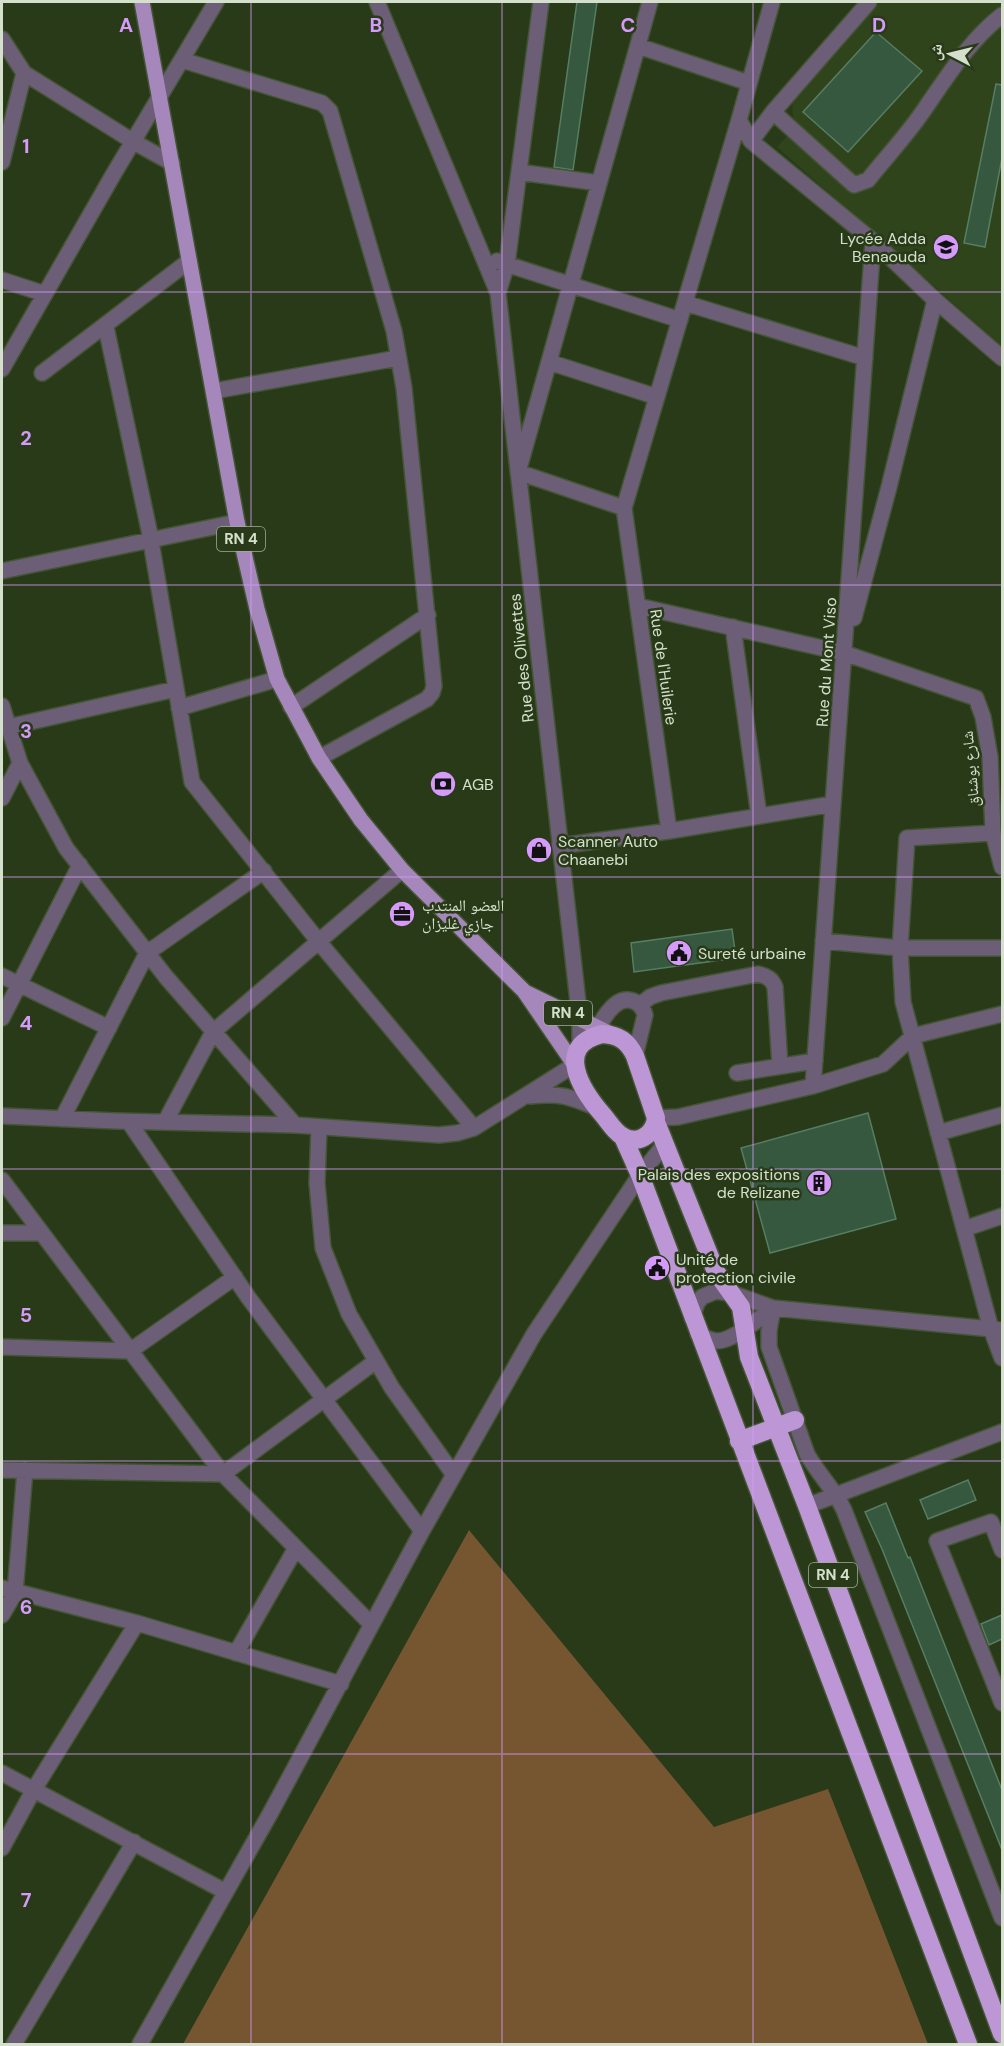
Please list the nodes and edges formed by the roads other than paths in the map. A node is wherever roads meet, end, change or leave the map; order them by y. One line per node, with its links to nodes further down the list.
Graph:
1 (142, 2): 15 (main road, RN 4)
2 (216, 2): 12 (street)
3 (377, 2): 25 (street)
4 (533, 2): 8 (street)
5 (650, 2): 11 (street)
6 (772, 2): 14 (street)
7 (869, 2): 16 (street)
8 (540, 9): 22 (street)
9 (1002, 15): 16 (street)
10 (2, 39): 13 (street)
11 (638, 46): 14 (street); 23 (street)
12 (182, 60): 15 (street); 36 (street)
13 (24, 73): 19 (street); 20 (street)
14 (749, 83): 17 (street)
15 (159, 98): 19 (street); 21 (main road, RN 4)
16 (773, 112): 18 (street)
17 (739, 120): 18 (street); 33 (street)
18 (752, 141): 24 (street)
19 (134, 142): 21 (street); 31 (street)
20 (2, 162)
21 (172, 163): 26 (main road, RN 4)
22 (519, 172): 23 (street); 27 (street)
23 (599, 183): 29 (street)
24 (873, 241): 32 (street); 37 (street, Rue du Mont Viso)
25 (482, 256): 27 (street); 30 (street)
26 (189, 261): 35 (street); 42 (main road, RN 4)
27 (507, 264): 29 (street); 30 (street)
28 (2, 280): 31 (street)
29 (571, 285): 34 (street); 39 (street)
30 (498, 293): 44 (street, Rue des Olivettes)
31 (45, 294): 40 (street)
32 (935, 300): 38 (street); 52 (street)
33 (685, 303): 34 (street); 37 (street)
34 (680, 320): 43 (street)
35 (106, 327): 41 (street); 47 (street)
36 (398, 358): 42 (street); 50 (street)
37 (865, 358): 52 (street, Rue du Mont Viso)
38 (1002, 358)
39 (549, 362): 43 (street); 44 (street)
40 (2, 369)
41 (42, 373)
42 (214, 391): 46 (main road, RN 4)
43 (657, 397): 45 (street)
44 (518, 472): 45 (street); 66 (street, Rue des Olivettes)
45 (624, 508): 49 (street, Rue de l'Huilerie)
46 (237, 522): 47 (street); 53 (main road, RN 4)
47 (150, 539): 48 (street); 54 (street)
48 (2, 572)
49 (638, 606): 51 (street); 65 (street, Rue de l'Huilerie)
50 (428, 615): 56 (street); 60 (street)
51 (732, 627): 52 (street); 63 (street)
52 (844, 653): 62 (street, Rue du Mont Viso); 64 (street, شارع بوشناق)
53 (277, 679): 56 (main road, RN 4); 57 (street)
54 (176, 689): 57 (street); 58 (street)
55 (2, 706): 58 (street)
56 (291, 707): 60 (main road, RN 4)
57 (179, 708): 70 (street)
58 (8, 727): 59 (street)
59 (12, 752): 61 (street); 67 (street)
60 (319, 758): 69 (main road, RN 4)
61 (2, 798)
62 (833, 804): 63 (street); 71 (street, Rue du Mont Viso)
63 (759, 816): 65 (street)
64 (996, 823): 68 (street, شارع بوشناق); 73 (street)
65 (669, 831): 66 (street)
66 (559, 846): 82 (street, Rue des Olivettes)
67 (80, 866): 75 (street); 77 (street)
68 (1002, 867)
69 (402, 870): 72 (street); 78 (main road, RN 4)
70 (264, 871): 72 (street); 75 (street)
71 (823, 941): 73 (street); 88 (street, Rue du Mont Viso)
72 (319, 942): 84 (street); 102 (street)
73 (900, 948): 74 (street); 85 (street)
74 (1002, 948)
75 (147, 953): 83 (street); 84 (street)
76 (2, 976): 77 (street)
77 (18, 985): 81 (street); 83 (street)
78 (524, 992): 82 (main road, RN 4); 86 (main road, RN 4)
79 (640, 1005): 86 (street); 87 (street); 89 (street)
80 (1002, 1014): 85 (street)
81 (2, 1018)
82 (580, 1020): 86 (street, Rue des Olivettes); 86 (main road, RN 4)
83 (109, 1028): 96 (street)
84 (213, 1032): 99 (street); 100 (street)
85 (913, 1036): 91 (street); 103 (street)
86 (588, 1046): 87 (highway); 92 (street); 93 (highway)
87 (635, 1056): 97 (highway)
88 (815, 1061): 89 (street); 91 (street, Rue du Mont Viso)
89 (780, 1066): 90 (street)
90 (737, 1072)
91 (813, 1086): 97 (street)
92 (527, 1096): 93 (street); 102 (street)
93 (597, 1108): 104 (highway)
94 (1002, 1115): 103 (street)
95 (2, 1116): 96 (street)
96 (62, 1119): 98 (street)
97 (656, 1120): 104 (highway); 105 (highway, RN 4)
98 (129, 1122): 99 (street); 112 (street)
99 (165, 1122): 100 (street)
100 (295, 1125): 101 (street)
101 (319, 1127): 102 (street); 121 (street)
102 (474, 1128)
103 (938, 1132): 109 (street)
104 (623, 1137): 106 (highway, RN 4)
105 (664, 1145): 106 (street); 113 (highway, RN 4)
106 (640, 1175): 115 (highway, RN 4); 130 (street)
107 (2, 1180): 111 (street)
108 (1002, 1216): 109 (street)
109 (964, 1228): 117 (street)
110 (2, 1233): 111 (street)
111 (42, 1233): 119 (street)
112 (234, 1277): 119 (street); 122 (street)
113 (734, 1294): 114 (street); 115 (street); 116 (highway, RN 4)
114 (773, 1308): 116 (street); 117 (street); 123 (street)
115 (695, 1326): 116 (street); 126 (highway, RN 4)
116 (746, 1328): 124 (highway, RN 4)
117 (997, 1330): 120 (street)
118 (2, 1347): 119 (street)
119 (130, 1350): 129 (street)
120 (1002, 1358)
121 (376, 1361): 122 (street); 130 (street)
122 (324, 1399): 129 (street); 133 (street)
123 (795, 1420): 124 (highway); 131 (street)
124 (776, 1427): 126 (highway); 132 (highway, RN 4)
125 (1002, 1432): 131 (street)
126 (739, 1442): 152 (highway, RN 4)
127 (2, 1470): 128 (street)
128 (25, 1470): 129 (street); 136 (street)
129 (223, 1474): 134 (street)
130 (454, 1474): 133 (street)
131 (836, 1494): 132 (street); 148 (street)
132 (807, 1506): 149 (highway, RN 4)
133 (422, 1531): 139 (street)
134 (296, 1548): 139 (street); 140 (street)
135 (1002, 1550): 142 (street)
136 (8, 1590): 137 (street); 138 (street)
137 (2, 1615)
138 (137, 1623): 140 (street); 144 (street)
139 (371, 1624): 141 (street)
140 (236, 1653): 141 (street)
141 (341, 1684): 147 (street)
142 (1002, 1703)
143 (2, 1773): 144 (street)
144 (33, 1791): 145 (street); 146 (street)
145 (134, 1842): 147 (street); 150 (street)
146 (2, 1848)
147 (226, 1892): 151 (street)
148 (1002, 1918)
149 (1002, 2034)
150 (14, 2044)
151 (140, 2044)
152 (968, 2044)

